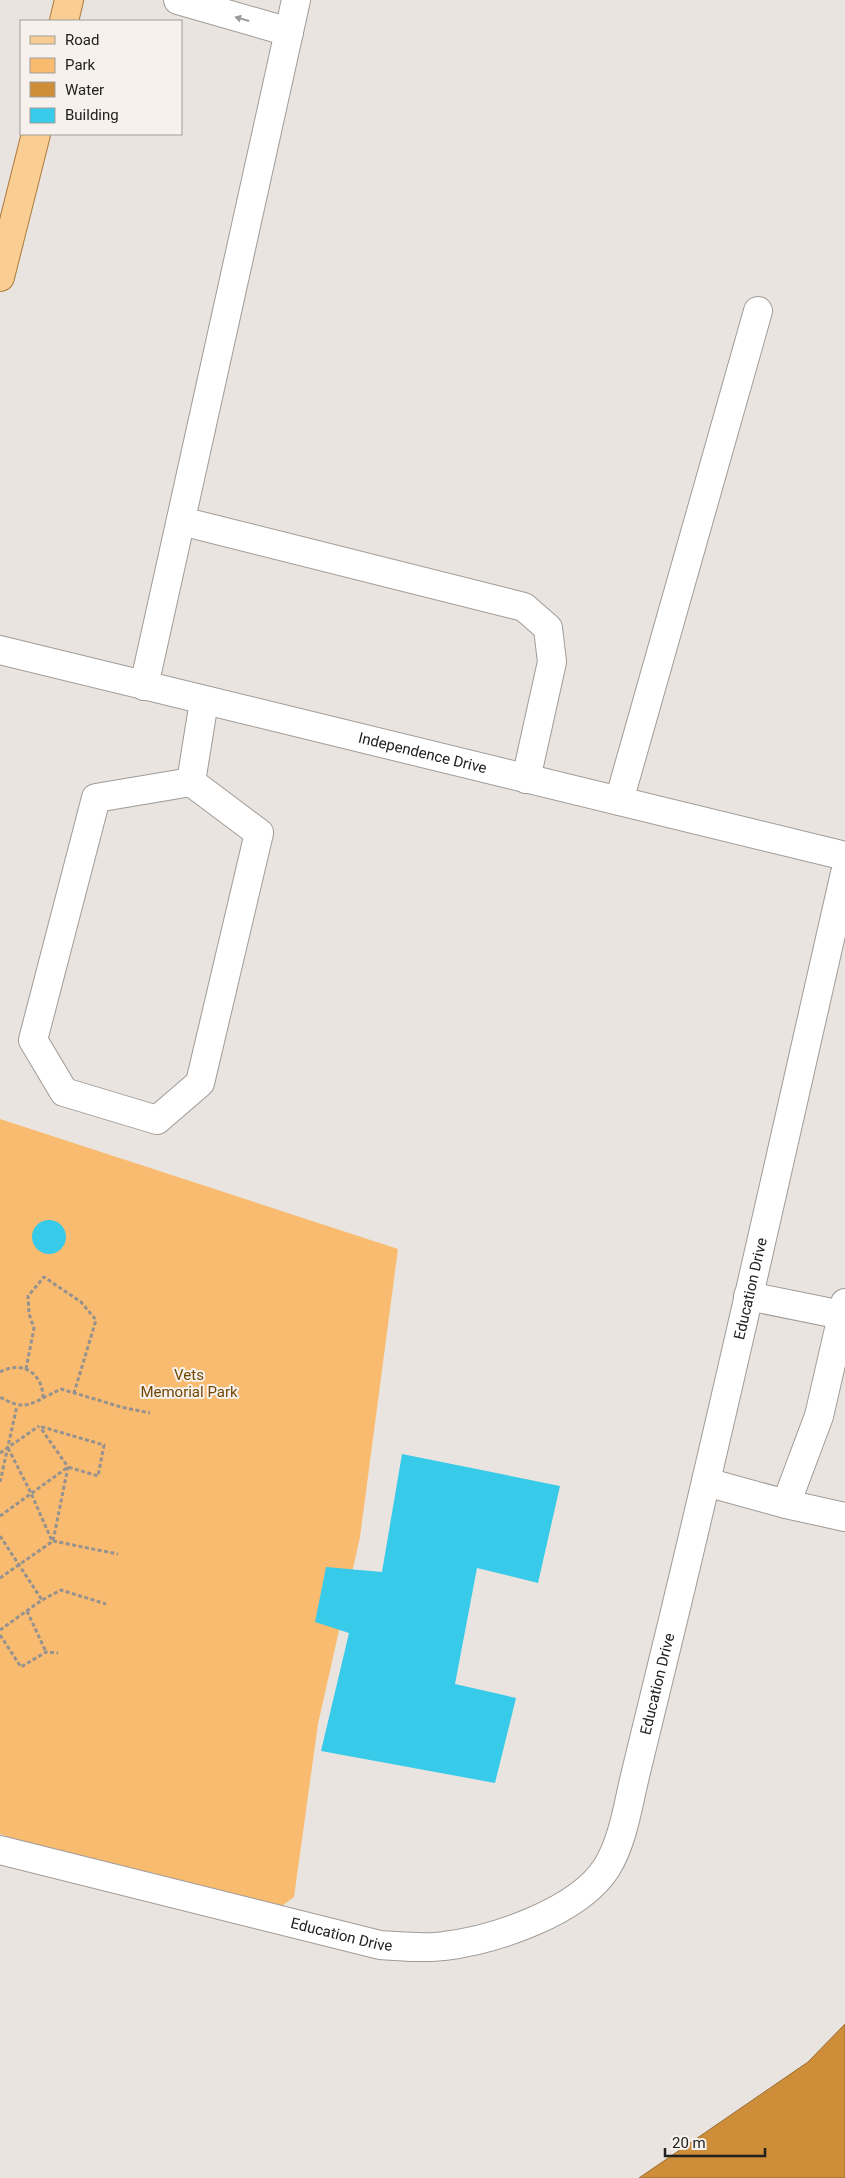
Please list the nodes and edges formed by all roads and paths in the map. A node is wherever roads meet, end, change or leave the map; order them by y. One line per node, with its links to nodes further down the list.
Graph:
1 (69, 0): 4 (main road)
2 (178, 0): 5 (street, one-way to 2)
3 (296, 0): 5 (street)
4 (64, 20)
5 (289, 32): 9 (street)
6 (36, 135): 7 (main road)
7 (0, 277)
8 (758, 311): 15 (street)
9 (181, 521): 11 (street); 13 (street)
10 (0, 650): 11 (street, Independence Drive)
11 (144, 686): 12 (street, Independence Drive)
12 (204, 700): 13 (street, Independence Drive); 14 (street)
13 (526, 779): 15 (street, Independence Drive)
14 (191, 782): 14 (street)
15 (619, 801): 16 (street, Independence Drive)
16 (845, 856)
17 (845, 872): 18 (street, Education Drive)
18 (748, 1296): 19 (street); 32 (street, Education Drive)
19 (844, 1309): 34 (street)
20 (26, 1369): 21 (path); 22 (path); 24 (path)
21 (0, 1372)
22 (74, 1392): 24 (path); 26 (path)
23 (0, 1397): 25 (path)
24 (43, 1398): 25 (path)
25 (17, 1406): 28 (path)
26 (150, 1413)
27 (39, 1426): 28 (path); 30 (path); 30 (path)
28 (8, 1448): 29 (path); 31 (path); 33 (path)
29 (0, 1453)
30 (68, 1468): 33 (path); 38 (path)
31 (0, 1482)
32 (706, 1482): 34 (street); 49 (street, Education Drive)
33 (31, 1494): 35 (path); 38 (path)
34 (786, 1504): 36 (street)
35 (0, 1516)
36 (845, 1517)
37 (0, 1536): 40 (path)
38 (53, 1541): 39 (path); 40 (path)
39 (118, 1554)
40 (19, 1565): 41 (path); 42 (path)
41 (0, 1578)
42 (42, 1600): 43 (path); 44 (path)
43 (106, 1604)
44 (27, 1611): 45 (path); 47 (path)
45 (0, 1630)
46 (0, 1635): 47 (path)
47 (46, 1652): 48 (path)
48 (58, 1653)
49 (0, 1850)

